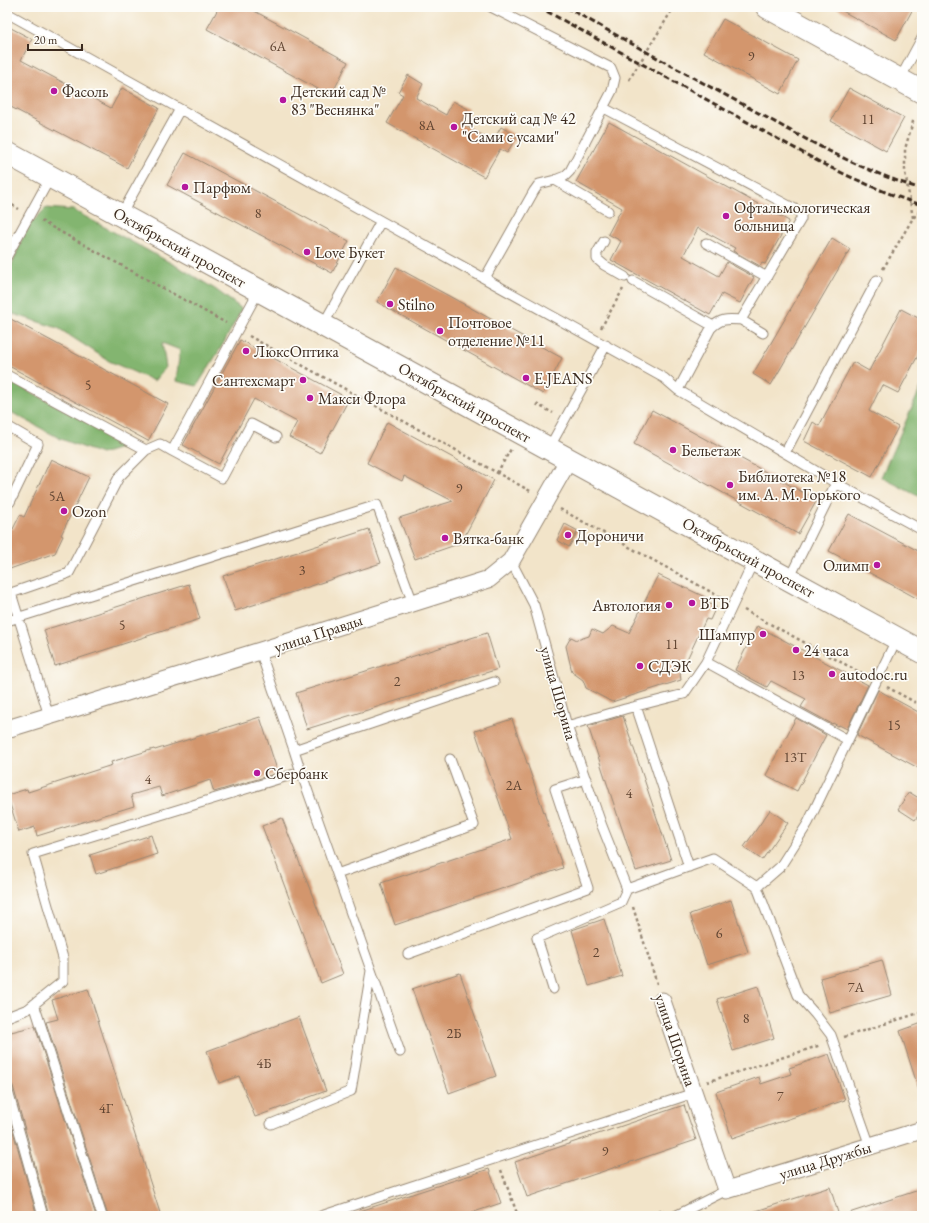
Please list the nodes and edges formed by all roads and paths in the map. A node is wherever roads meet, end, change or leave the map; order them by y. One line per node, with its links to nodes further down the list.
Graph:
1 (491, 7): 9 (lane)
2 (674, 7): 6 (path)
3 (767, 7): 7 (main road)
4 (7, 13): 10 (lane)
5 (922, 38): 7 (lane)
6 (629, 80)
7 (900, 80): 8 (main road)
8 (922, 92)
9 (604, 108): 14 (lane); 26 (lane)
10 (180, 109): 19 (lane); 21 (lane)
11 (914, 118): 20 (path)
12 (7, 153): 13 (main road, Октябрьский проспект)
13 (50, 176): 18 (lane); 19 (main road, Октябрьский проспект)
14 (555, 180): 16 (lane); 27 (lane)
15 (7, 202): 18 (path)
16 (608, 210)
17 (922, 210): 20 (path)
18 (29, 215): 24 (lane); 35 (path)
19 (121, 215): 31 (main road, Октябрьский проспект)
20 (913, 218): 28 (path)
21 (381, 221): 27 (lane); 33 (lane)
22 (604, 241): 25 (lane)
23 (706, 243): 26 (lane)
24 (7, 256)
25 (625, 276)
26 (766, 277): 32 (lane)
27 (485, 278): 37 (lane)
28 (877, 280): 49 (lane)
29 (633, 282): 34 (lane)
30 (624, 288): 37 (path)
31 (259, 290): 33 (main road, Октябрьский проспект); 35 (lane)
32 (741, 320): 34 (lane); 36 (lane)
33 (323, 325): 46 (main road, Октябрьский проспект)
34 (713, 326): 40 (lane)
35 (238, 329): 48 (lane); 51 (path)
36 (763, 332)
37 (594, 339): 38 (lane)
38 (606, 345): 40 (lane); 42 (lane)
39 (7, 375): 47 (lane)
40 (678, 390): 49 (lane)
41 (536, 404): 42 (path)
42 (565, 420): 46 (lane)
43 (7, 426): 54 (lane)
44 (276, 437): 48 (lane)
45 (513, 445): 51 (path)
46 (549, 448): 50 (main road, Октябрьский проспект)
47 (146, 450): 48 (lane); 60 (lane)
48 (172, 451)
49 (785, 453): 52 (lane)
50 (569, 459): 53 (street, улица Правды); 57 (main road, Октябрьский проспект)
51 (497, 473): 53 (path)
52 (836, 483): 56 (lane); 59 (lane)
53 (547, 499): 55 (path); 58 (street, улица Правды)
54 (7, 504)
55 (565, 512)
56 (922, 530)
57 (754, 560): 59 (main road, Октябрьский проспект); 67 (lane)
58 (511, 561): 61 (street, улица Правды); 71 (lane, улица Шорина)
59 (788, 579): 64 (main road, Октябрьский проспект)
60 (9, 592): 62 (lane)
61 (413, 603): 62 (lane); 65 (street, улица Правды)
62 (19, 618): 63 (lane); 70 (lane)
63 (7, 621)
64 (897, 638): 66 (main road, Октябрьский проспект); 73 (lane)
65 (260, 651): 70 (street, улица Правды); 74 (lane)
66 (922, 652)
67 (706, 662): 69 (lane); 73 (lane)
68 (494, 682): 74 (lane)
69 (636, 706): 71 (lane); 78 (lane)
70 (49, 716): 72 (street, улица Правды)
71 (567, 726): 77 (lane, улица Шорина)
72 (7, 729)
73 (848, 740): 80 (lane)
74 (294, 750): 76 (lane)
75 (450, 759): 79 (lane)
76 (301, 772): 79 (lane); 86 (lane)
77 (586, 779): 81 (lane, улица Шорина); 82 (lane)
78 (689, 867): 80 (lane); 81 (lane)
79 (337, 874): 83 (lane)
80 (757, 887): 89 (lane)
81 (627, 889): 84 (lane); 85 (path, улица Шорина)
82 (408, 954)
83 (371, 969): 90 (lane); 93 (lane)
84 (553, 989)
85 (662, 1002): 92 (street, улица Шорина)
86 (34, 1004): 88 (lane); 99 (lane)
87 (922, 1012): 89 (path)
88 (7, 1017)
89 (833, 1041): 92 (path); 95 (lane)
90 (400, 1052)
91 (7, 1088): 98 (lane)
92 (693, 1090): 96 (lane); 97 (street, улица Шорина)
93 (271, 1124)
94 (922, 1130): 95 (street, улица Дружбы)
95 (870, 1146): 97 (street, улица Дружбы)
96 (496, 1158): 100 (lane); 101 (path)
97 (727, 1190): 102 (lane)
98 (43, 1216)
99 (102, 1216)
100 (321, 1216)
101 (518, 1216)
102 (675, 1216)

